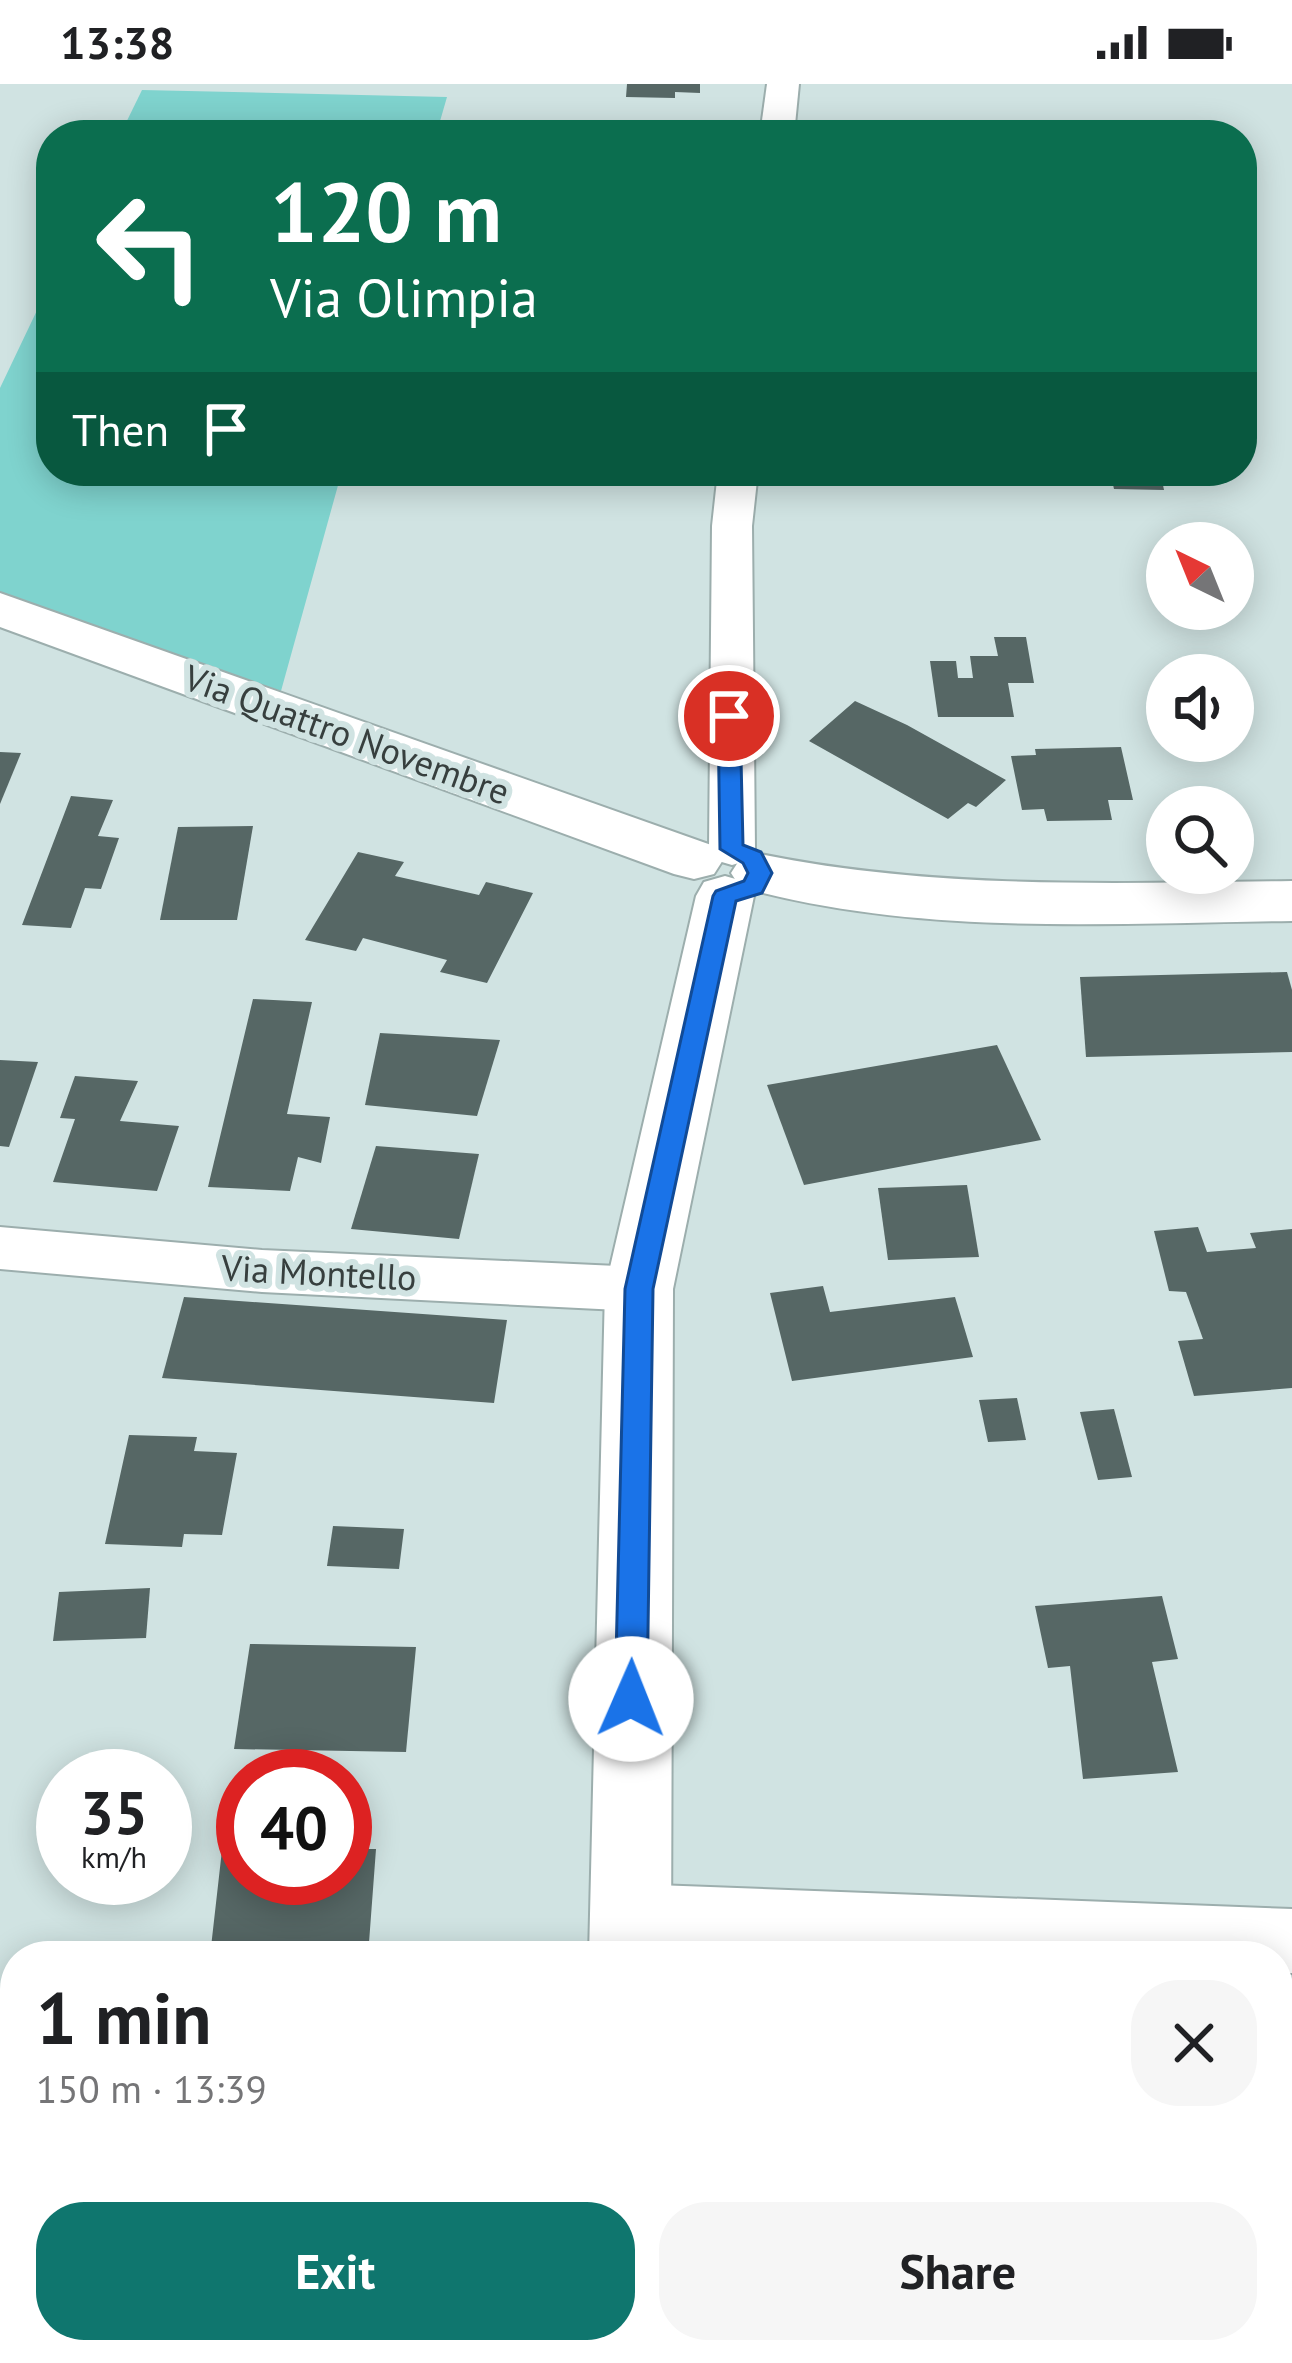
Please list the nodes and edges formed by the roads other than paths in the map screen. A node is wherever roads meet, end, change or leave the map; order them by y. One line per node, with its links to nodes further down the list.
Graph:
1 (783, 84): 2 (street)
2 (779, 120)
3 (736, 486): 5 (street)
4 (0, 609): 5 (main road, Via Quattro Novembre)
5 (728, 869): 6 (main road, Via Quattro Novembre); 8 (main road)
6 (1292, 901)
7 (0, 1248): 8 (street, Via Montello)
8 (639, 1289): 9 (main road)
9 (630, 1936): 10 (street)
10 (1182, 1941)

